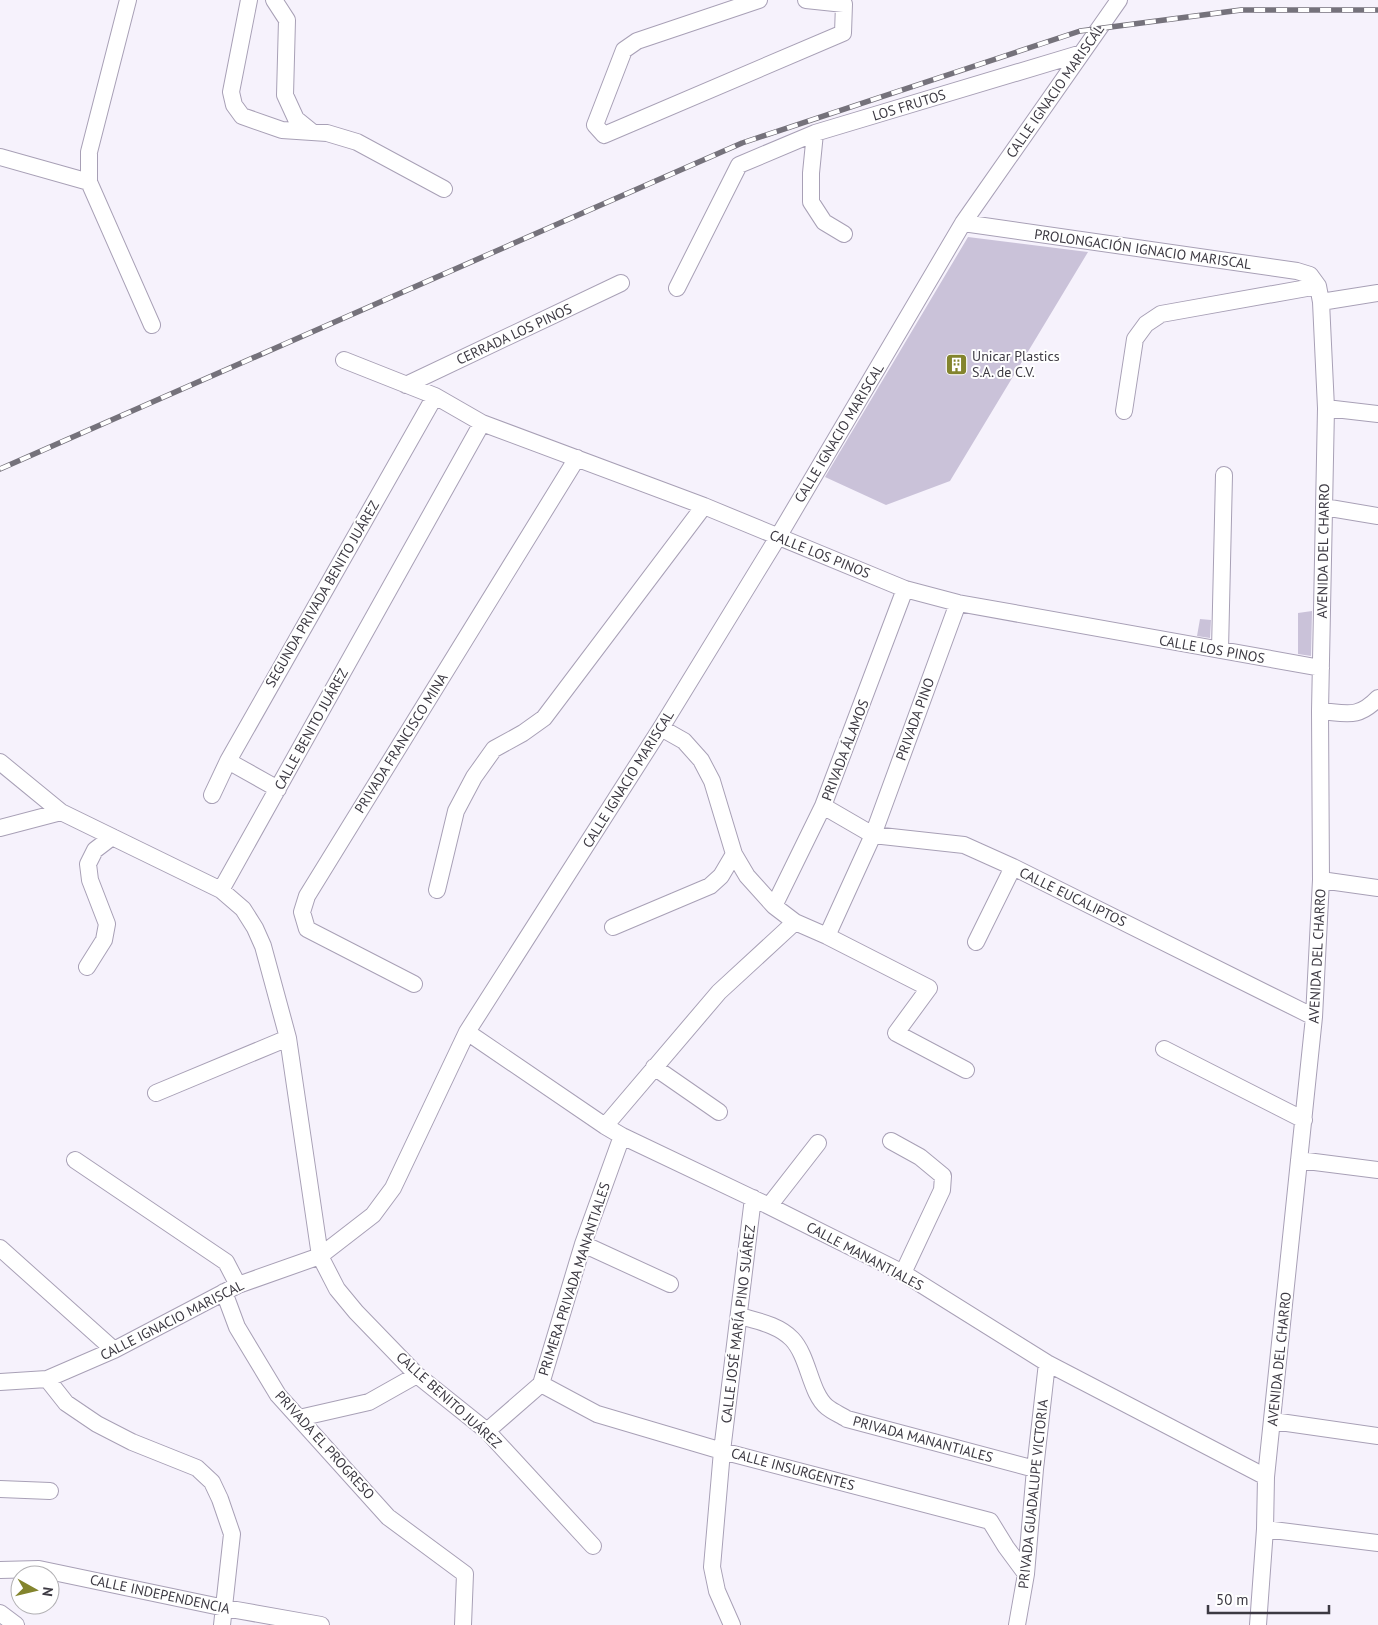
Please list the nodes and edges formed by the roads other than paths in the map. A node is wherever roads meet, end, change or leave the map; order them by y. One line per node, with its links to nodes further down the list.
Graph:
1 (128, 0): 11 (street)
2 (249, 0): 8 (street)
3 (274, 0): 8 (street)
4 (760, 0): 5 (street)
5 (806, 0)
6 (1118, 0): 7 (street, CALLE IGNACIO MARISCAL)
7 (1082, 53): 9 (street, LOS FRUTOS); 13 (street, CALLE IGNACIO MARISCAL)
8 (312, 132): 12 (street)
9 (815, 133): 14 (street); 16 (street, LOS FRUTOS)
10 (0, 157): 11 (street)
11 (89, 182): 19 (street)
12 (444, 189)
13 (963, 223): 18 (street, PROLONGACIÓN IGNACIO MARISCAL); 32 (street, CALLE IGNACIO MARISCAL)
14 (844, 234)
15 (621, 283): 21 (street, CERRADA LOS PINOS)
16 (677, 288)
17 (1378, 293): 18 (street)
18 (1320, 294): 23 (street, AVENIDA DEL CHARRO); 24 (street)
19 (152, 325)
20 (344, 360): 21 (street, CALLE LOS PINOS)
21 (406, 384): 22 (street, CALLE LOS PINOS)
22 (435, 396): 26 (street, CALLE LOS PINOS); 40 (street, SEGUNDA PRIVADA BENITO JUÁREZ)
23 (1326, 408): 25 (street); 30 (street, AVENIDA DEL CHARRO)
24 (1124, 410)
25 (1378, 414)
26 (482, 423): 27 (street, CALLE LOS PINOS); 42 (street, CALLE BENITO JUÁREZ)
27 (577, 458): 29 (street, CALLE LOS PINOS); 61 (street, PRIVADA FRANCISCO MINA)
28 (1224, 476): 35 (street)
29 (704, 506): 32 (street, CALLE LOS PINOS); 54 (street)
30 (1324, 507): 31 (street); 36 (street, AVENIDA DEL CHARRO)
31 (1378, 516)
32 (778, 537): 33 (street, CALLE LOS PINOS); 39 (street, CALLE IGNACIO MARISCAL)
33 (905, 589): 34 (street, CALLE LOS PINOS); 44 (street, PRIVADA ÁLAMOS)
34 (958, 603): 35 (street, CALLE LOS PINOS); 47 (street, PRIVADA PINO)
35 (1220, 650): 36 (street, CALLE LOS PINOS)
36 (1321, 668): 38 (street, AVENIDA DEL CHARRO)
37 (1378, 698): 38 (street)
38 (1320, 711): 51 (street, AVENIDA DEL CHARRO)
39 (661, 728): 49 (street); 63 (street, CALLE IGNACIO MARISCAL)
40 (228, 761): 42 (street); 43 (street, SEGUNDA PRIVADA BENITO JUÁREZ)
41 (0, 762): 45 (street)
42 (278, 789): 53 (street, CALLE BENITO JUÁREZ)
43 (212, 795)
44 (823, 806): 47 (street, CALLE EUCALIPTOS); 55 (street, PRIVADA ÁLAMOS)
45 (61, 812): 46 (street); 48 (street)
46 (0, 828)
47 (873, 835): 50 (street, CALLE EUCALIPTOS); 58 (street, PRIVADA PINO)
48 (112, 837): 53 (street); 60 (street)
49 (734, 854): 55 (street); 57 (street)
50 (1013, 867): 59 (street); 62 (street, CALLE EUCALIPTOS)
51 (1321, 880): 52 (street); 62 (street, AVENIDA DEL CHARRO)
52 (1378, 888)
53 (221, 890): 64 (street, CALLE BENITO JUÁREZ)
54 (436, 890)
55 (774, 906): 56 (street)
56 (795, 922): 58 (street); 66 (street)
57 (613, 927)
58 (827, 936): 67 (street)
59 (976, 942)
60 (87, 967)
61 (414, 984)
62 (1314, 1017): 70 (street, AVENIDA DEL CHARRO)
63 (467, 1032): 71 (street, CALLE MANANTIALES); 82 (street, CALLE IGNACIO MARISCAL)
64 (288, 1038): 68 (street); 82 (street, CALLE BENITO JUÁREZ)
65 (1164, 1049): 70 (street)
66 (654, 1066): 69 (street); 71 (street)
67 (966, 1070)
68 (156, 1093)
69 (719, 1112)
70 (1304, 1120): 76 (street, AVENIDA DEL CHARRO)
71 (605, 1126): 72 (street, CALLE MANANTIALES)
72 (622, 1136): 78 (street, CALLE MANANTIALES); 80 (street, PRIMERA PRIVADA MANANTIALES)
73 (891, 1141): 83 (street)
74 (818, 1143): 79 (street)
75 (74, 1160): 85 (street, PRIVADA EL PROGRESO)
76 (1299, 1160): 77 (street); 94 (street, AVENIDA DEL CHARRO)
77 (1378, 1170)
78 (753, 1198): 79 (street, CALLE MANANTIALES); 86 (street, CALLE JOSÉ MARÍA PINO SUÁREZ)
79 (769, 1206): 83 (street, CALLE MANANTIALES)
80 (583, 1244): 84 (street); 92 (street, PRIMERA PRIVADA MANANTIALES)
81 (0, 1248): 87 (street)
82 (320, 1256): 85 (street, CALLE IGNACIO MARISCAL); 89 (street, CALLE BENITO JUÁREZ)
83 (902, 1273): 88 (street, CALLE MANANTIALES)
84 (670, 1284)
85 (231, 1288): 87 (street, CALLE IGNACIO MARISCAL); 93 (street, PRIVADA EL PROGRESO)
86 (740, 1316): 97 (street, CALLE JOSÉ MARÍA PINO SUÁREZ); 98 (street, PRIVADA MANANTIALES)
87 (114, 1350): 90 (street, CALLE IGNACIO MARISCAL)
88 (1047, 1363): 98 (street, PRIVADA GUADALUPE VICTORIA); 99 (street, CALLE MANANTIALES)
89 (417, 1375): 93 (street); 95 (street, CALLE BENITO JUÁREZ)
90 (47, 1379): 91 (street, CALLE IGNACIO MARISCAL); 107 (street)
91 (0, 1382)
92 (541, 1384): 95 (street, PRIMERA PRIVADA MANANTIALES); 97 (street, CALLE INSURGENTES)
93 (299, 1418): 112 (street, PRIVADA EL PROGRESO)
94 (1273, 1421): 96 (street); 99 (street, AVENIDA DEL CHARRO)
95 (487, 1431): 104 (street, CALLE BENITO JUÁREZ)
96 (1378, 1436)
97 (722, 1451): 106 (street, CALLE INSURGENTES); 113 (street, CALLE JOSÉ MARÍA PINO SUÁREZ)
98 (1035, 1469): 106 (street, PRIVADA GUADALUPE VICTORIA)
99 (1266, 1477): 102 (street, AVENIDA DEL CHARRO)
100 (0, 1489): 101 (street)
101 (50, 1491)
102 (1265, 1529): 103 (street); 115 (street, AVENIDA DEL CHARRO)
103 (1378, 1543)
104 (593, 1546)
105 (0, 1570): 107 (street, CALLE INDEPENDENCIA)
106 (1026, 1574): 114 (street, PRIVADA GUADALUPE VICTORIA)
107 (225, 1608): 110 (street); 111 (street, CALLE INDEPENDENCIA)
108 (0, 1613): 109 (street)
109 (16, 1625)
110 (222, 1625)
111 (321, 1625)
112 (463, 1625)
113 (732, 1625)
114 (1017, 1625)
115 (1258, 1625)

